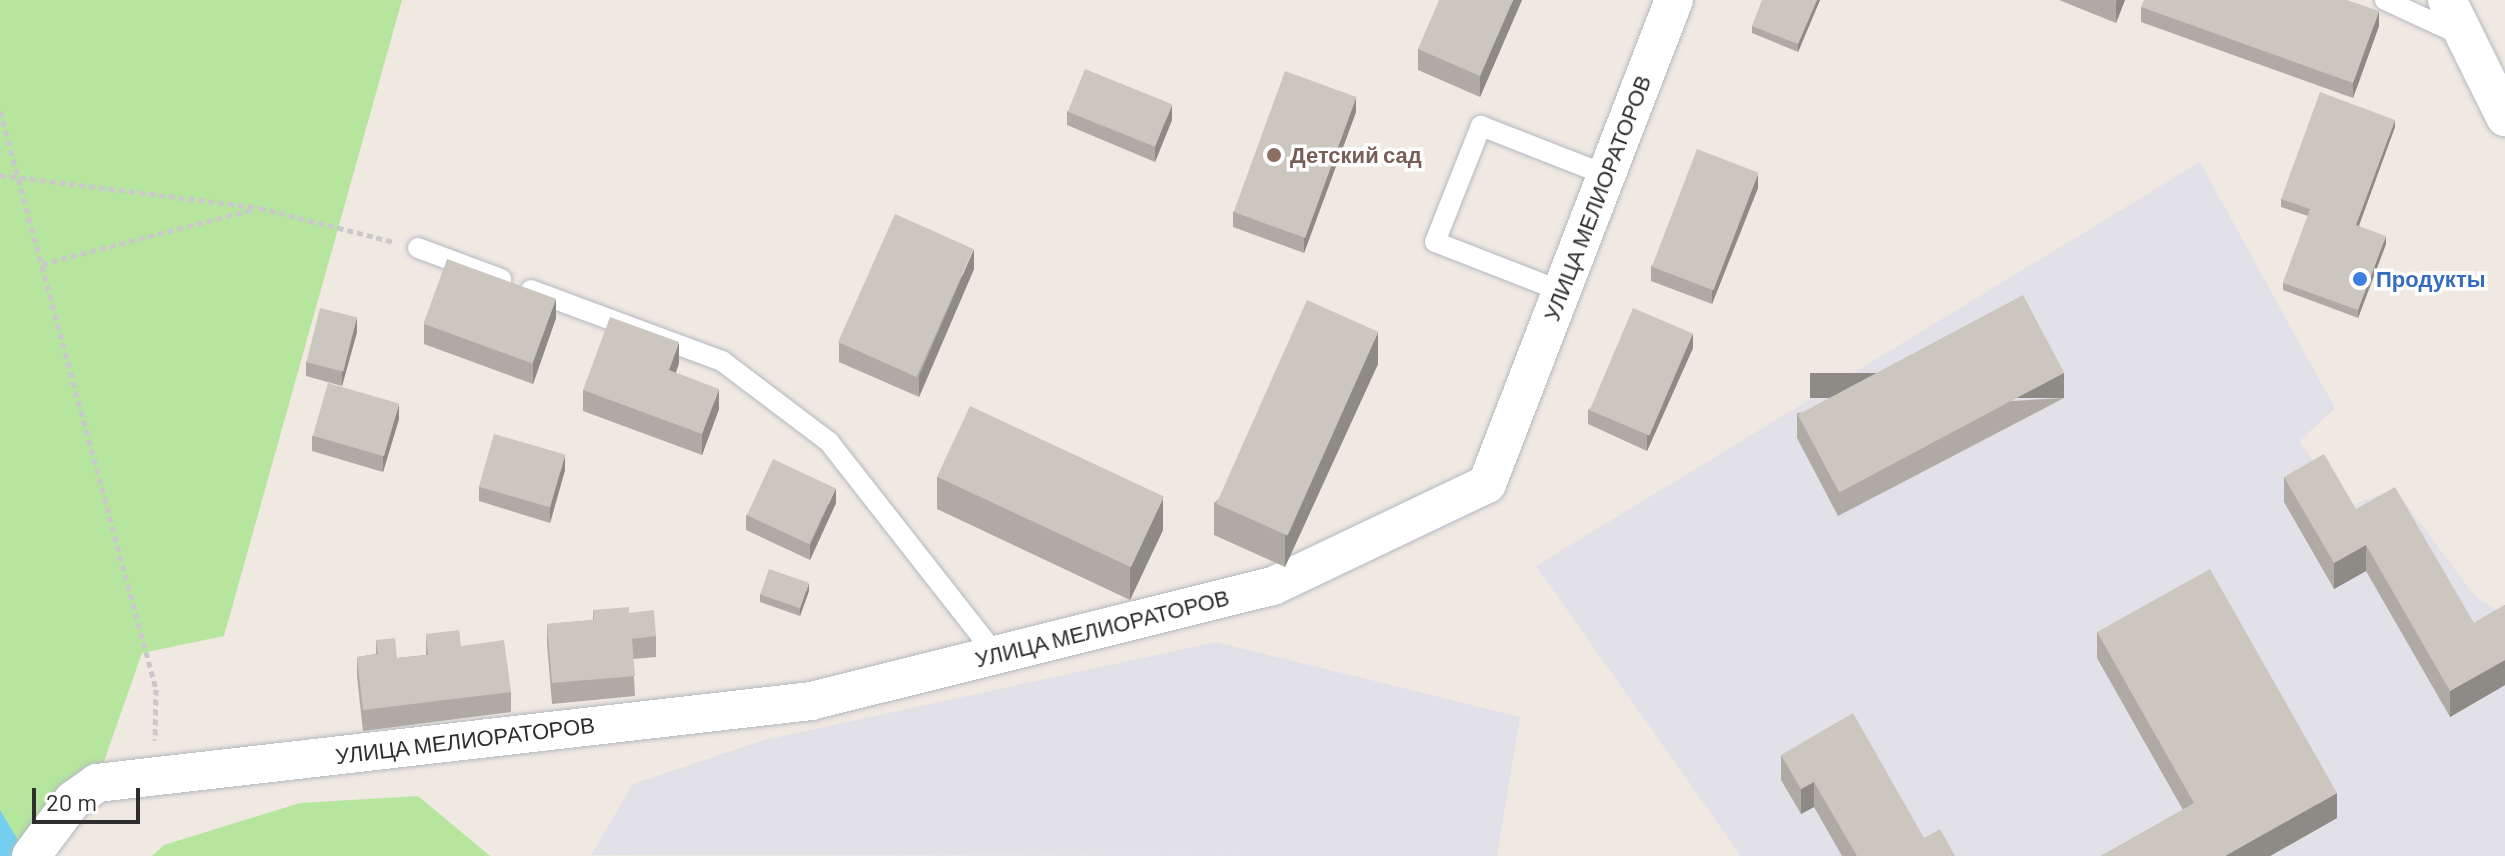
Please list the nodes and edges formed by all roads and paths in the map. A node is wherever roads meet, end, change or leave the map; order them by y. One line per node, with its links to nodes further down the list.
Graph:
1 (1674, 0): 8 (street, УЛИЦА МЕЛИОРАТОРОВ)
2 (2385, 0): 4 (lane)
3 (2447, 0): 4 (street)
4 (2465, 37): 6 (street)
5 (0, 111): 9 (path)
6 (2505, 117)
7 (0, 175): 9 (path)
8 (1606, 175): 13 (street, УЛИЦА МЕЛИОРАТОРОВ); 13 (lane)
9 (18, 178): 10 (path); 12 (path)
10 (260, 208): 11 (path); 12 (path)
11 (418, 248): 14 (lane)
12 (42, 264): 15 (path)
13 (1561, 291): 14 (street, УЛИЦА МЕЛИОРАТОРОВ)
14 (996, 655): 15 (street, УЛИЦА МЕЛИОРАТОРОВ)
15 (168, 772): 16 (street, УЛИЦА МЕЛИОРАТОРОВ)
16 (31, 856)

